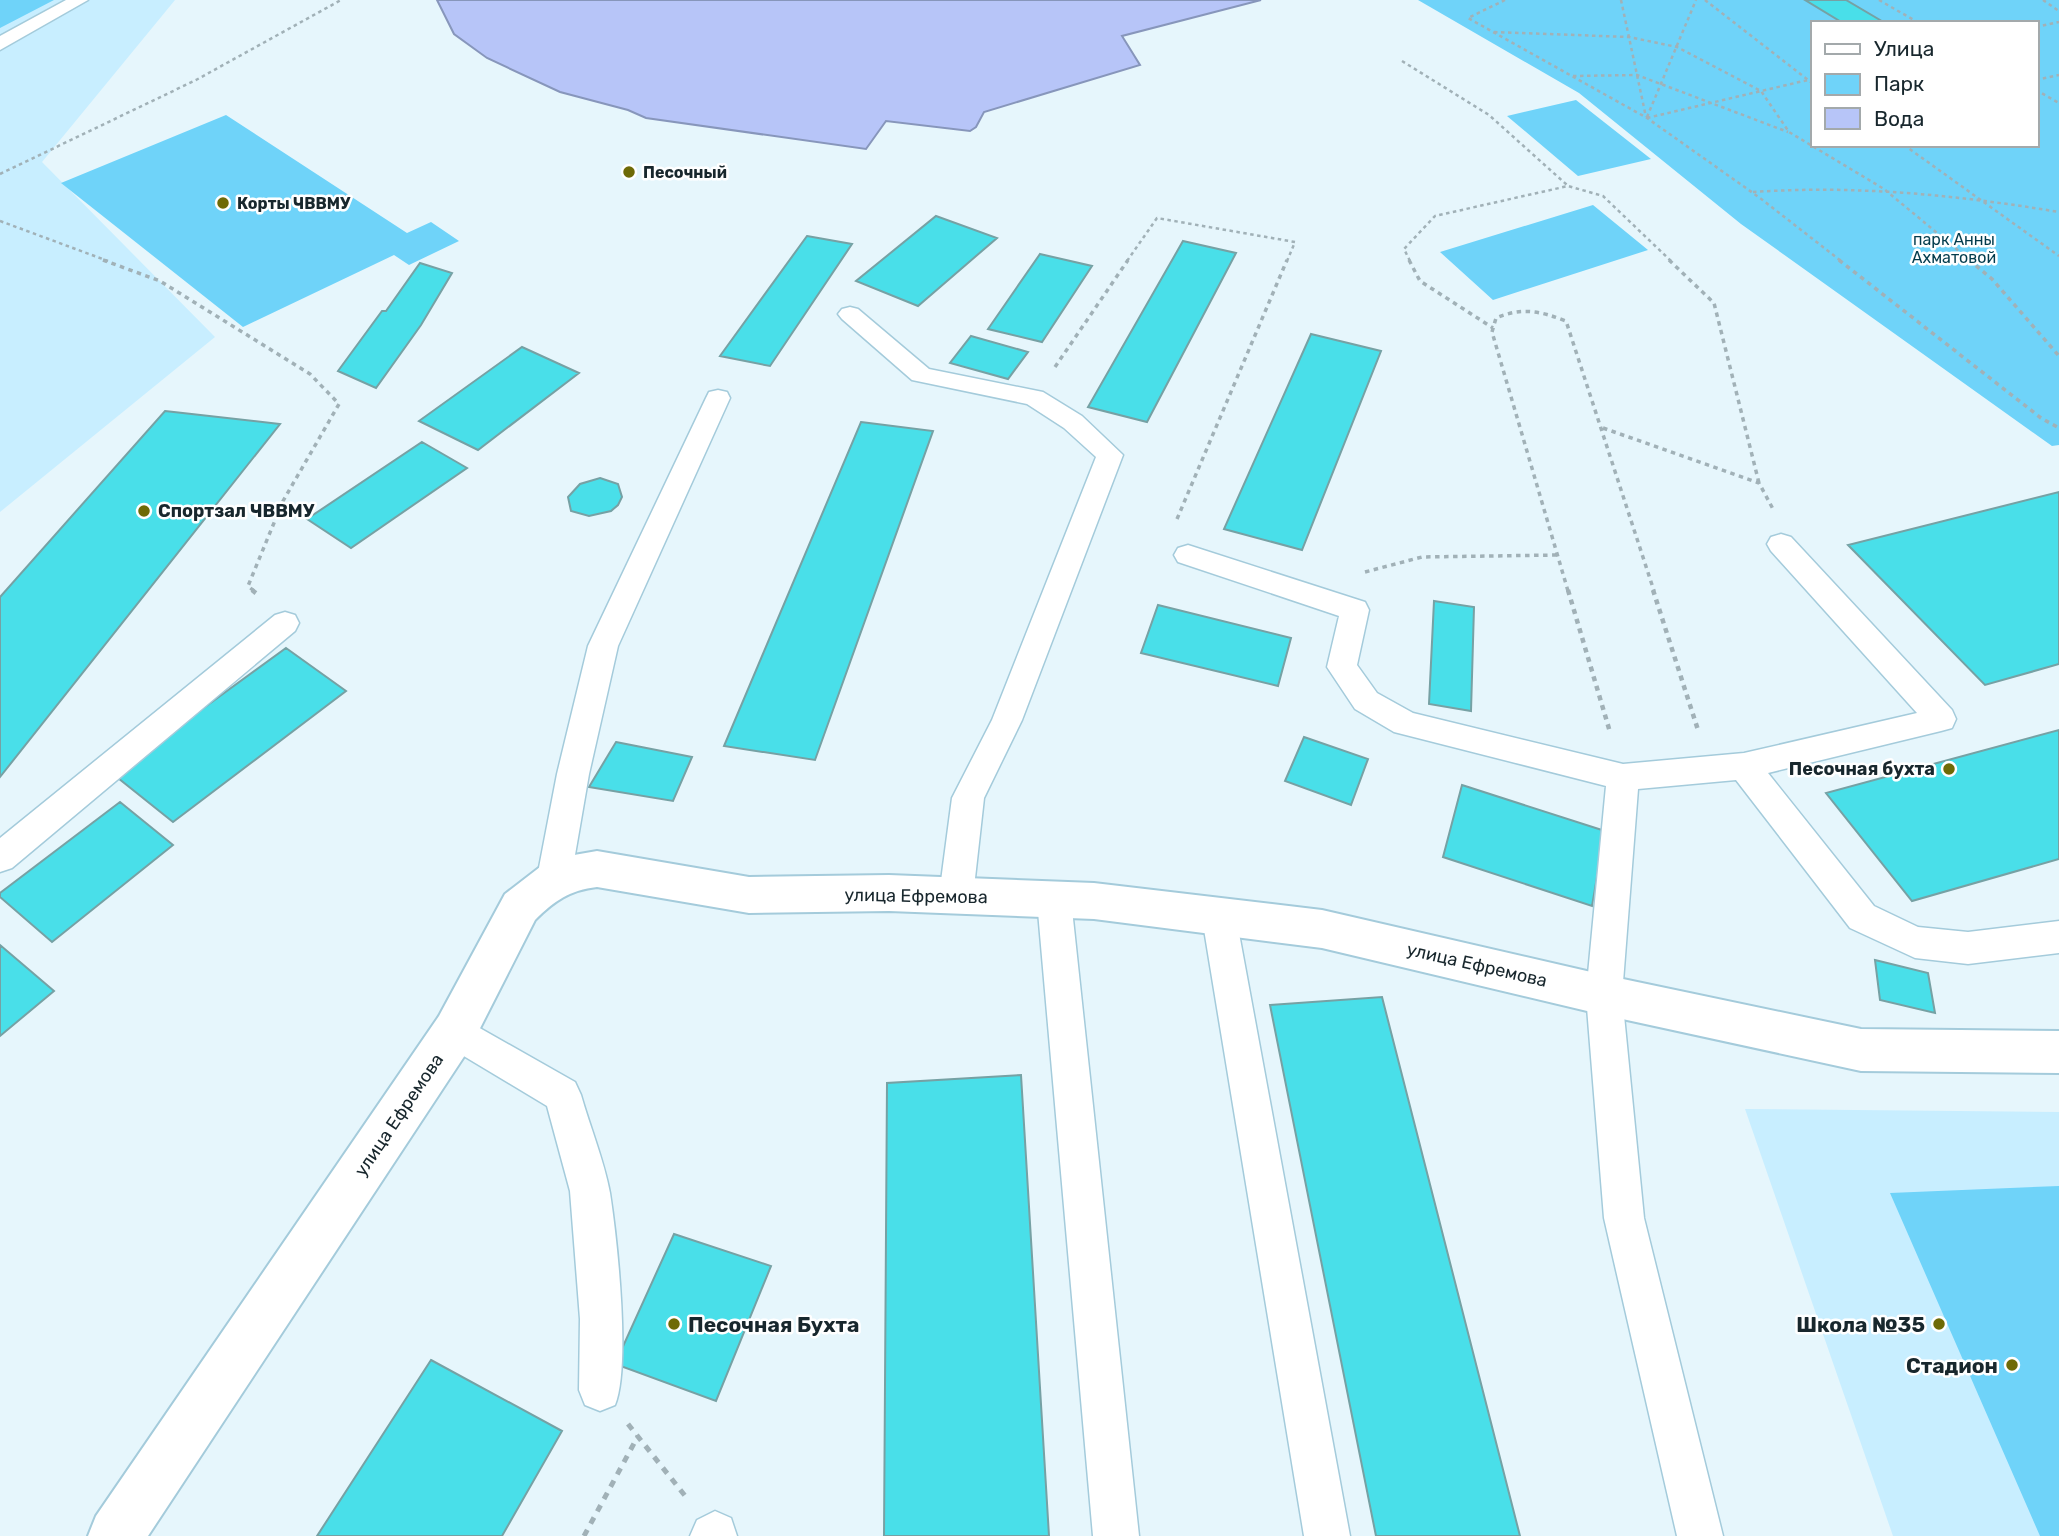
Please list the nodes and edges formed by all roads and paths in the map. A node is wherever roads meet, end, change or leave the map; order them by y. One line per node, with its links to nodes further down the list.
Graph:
1 (79, 0): 15 (lane)
2 (341, 0): 33 (path)
3 (1505, 0): 13 (path)
4 (1621, 0): 14 (path)
5 (1696, 0): 16 (path)
6 (1705, 0): 22 (path)
7 (1879, 0): 10 (path)
8 (2043, 0): 9 (path)
9 (2059, 11)
10 (1916, 21)
11 (2059, 22): 12 (path)
12 (2038, 27)
13 (1493, 33): 14 (path); 20 (path)
14 (1629, 37): 16 (path); 18 (path)
15 (0, 44)
16 (1676, 47): 23 (path); 25 (path)
17 (1402, 61): 34 (path)
18 (1637, 75): 20 (path); 23 (path); 28 (path)
19 (2059, 75): 21 (path)
20 (1571, 76): 28 (path)
21 (2038, 80)
22 (1811, 81): 25 (path)
23 (1662, 82): 27 (path); 28 (path)
24 (2038, 91): 26 (path)
25 (1760, 92): 27 (path); 29 (path)
26 (2059, 103)
27 (1707, 104): 28 (path); 29 (path)
28 (1647, 118): 36 (path)
29 (1788, 132): 30 (path)
30 (1811, 146)
31 (1813, 147): 35 (path)
32 (1907, 147): 37 (path)
33 (0, 174)
34 (1568, 186): 42 (path); 48 (path)
35 (1884, 189): 36 (path); 37 (path); 43 (path)
36 (1752, 192): 47 (path)
37 (1980, 198): 38 (path); 40 (path)
38 (2059, 212)
39 (0, 221): 54 (path)
40 (2059, 256)
41 (850, 314): 45 (lane)
42 (1493, 328): 46 (path); 52 (path)
43 (2059, 356)
44 (718, 397): 59 (lane)
45 (1034, 398): 49 (path); 60 (lane)
46 (1603, 428): 48 (path); 56 (path)
47 (2059, 428)
48 (1759, 483): 50 (path)
49 (1175, 524)
50 (1781, 544): 55 (lane)
51 (1188, 555): 53 (lane)
52 (1558, 555): 53 (path); 57 (path)
53 (1333, 603): 57 (lane)
54 (285, 623): 58 (lane)
55 (1744, 766): 56 (lane); 63 (lane)
56 (1710, 769): 57 (lane)
57 (1623, 776): 64 (lane)
58 (0, 858)
59 (554, 878): 60 (street, улица Ефремова); 65 (street, улица Ефремова)
60 (956, 897): 61 (street, улица Ефремова)
61 (1054, 900): 62 (street, улица Ефремова); 72 (lane)
62 (1219, 917): 64 (street, улица Ефремова); 73 (lane)
63 (2059, 937)
64 (1604, 995): 66 (street, улица Ефремова); 74 (lane)
65 (455, 1031): 67 (lane); 70 (street, улица Ефремова)
66 (2059, 1052)
67 (600, 1390): 68 (path)
68 (638, 1436): 69 (path); 71 (path)
69 (714, 1535)
70 (116, 1536)
71 (584, 1536)
72 (1116, 1536)
73 (1327, 1536)
74 (1700, 1536)

